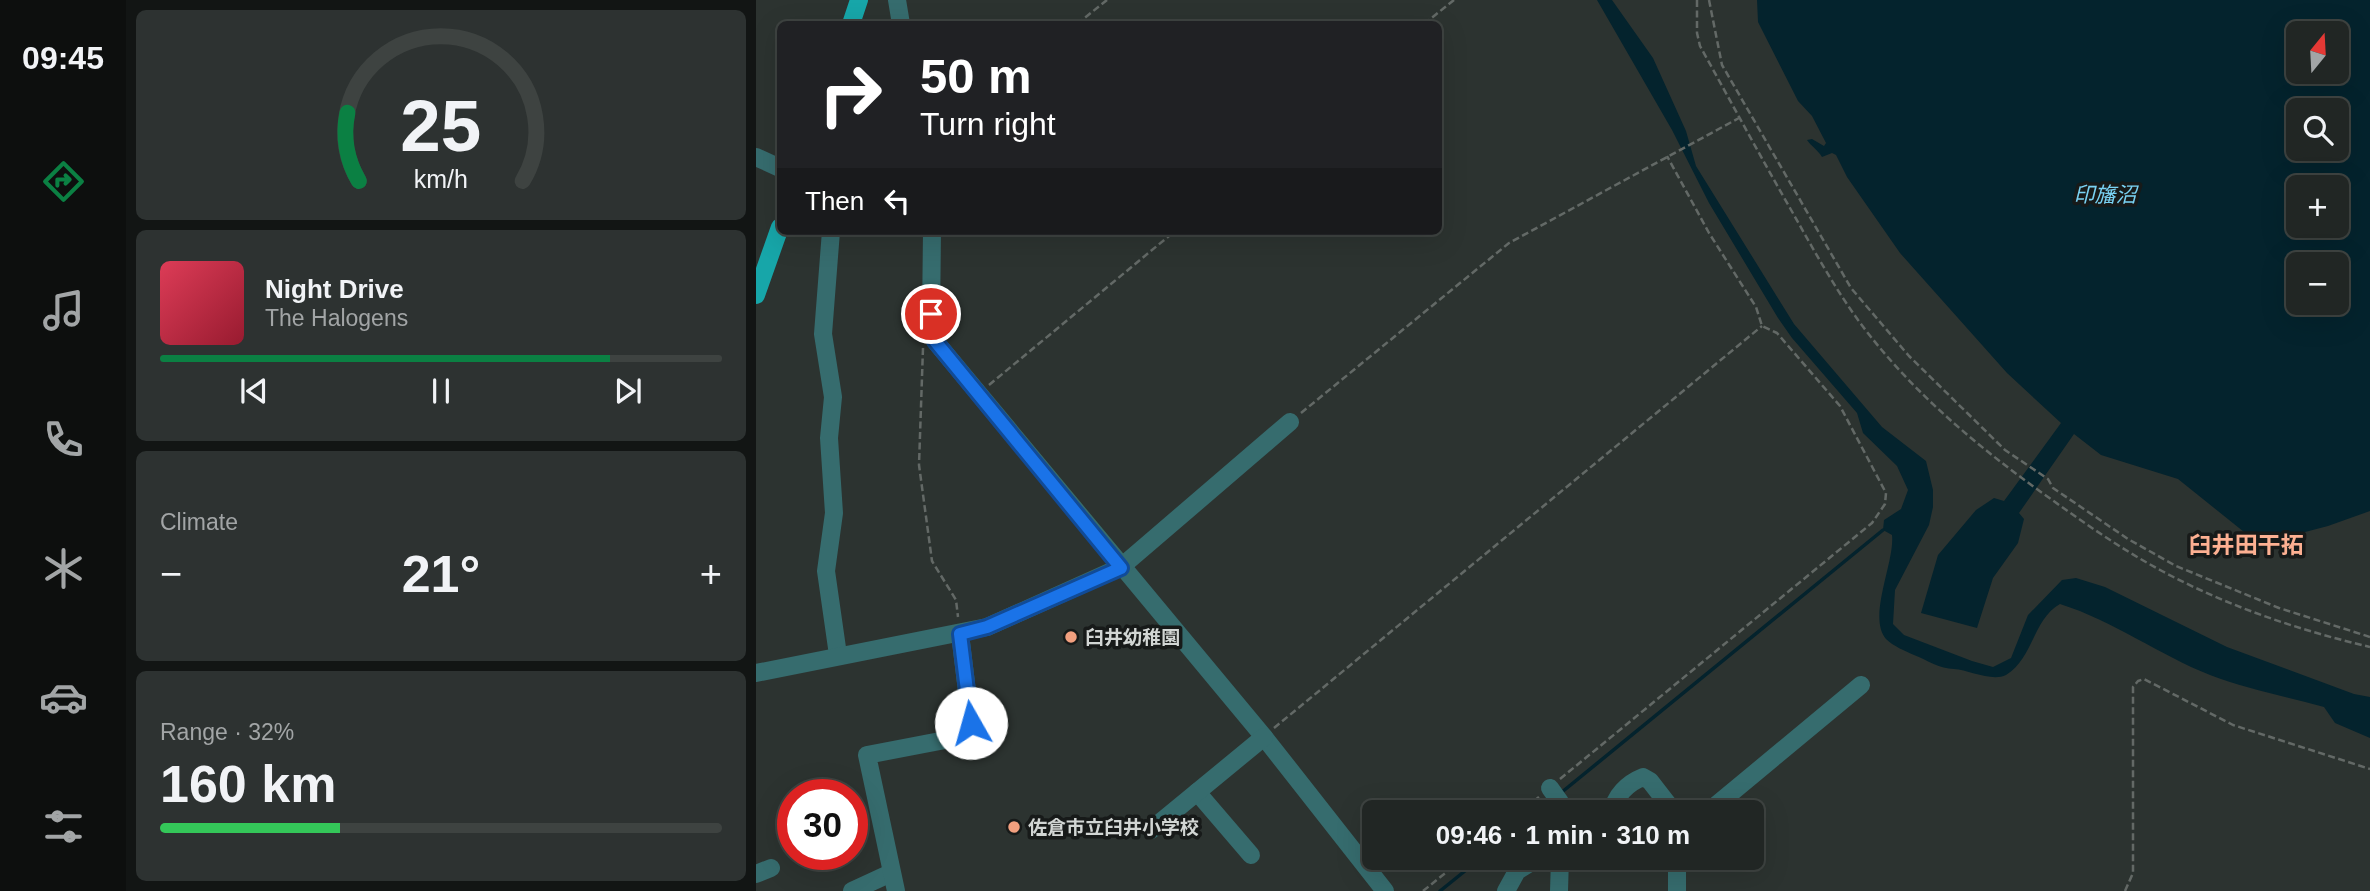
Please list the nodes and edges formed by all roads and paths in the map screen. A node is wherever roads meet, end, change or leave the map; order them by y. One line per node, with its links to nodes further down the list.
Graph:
1 (859, 0): 7 (main road)
2 (897, 0): 8 (street)
3 (1107, 0): 9 (path)
4 (1454, 0): 10 (path)
5 (1697, 0): 11 (path)
6 (1709, 0): 26 (path)
7 (852, 21)
8 (900, 21)
9 (1081, 21)
10 (1428, 21)
11 (1739, 117): 12 (path); 27 (path)
12 (1667, 156): 20 (path); 23 (path)
13 (756, 157): 14 (street)
14 (777, 167)
15 (777, 235): 19 (main road)
16 (831, 235): 28 (street)
17 (932, 235): 22 (street)
18 (1170, 235): 22 (path)
19 (756, 295)
20 (1762, 326): 31 (path); 34 (path)
21 (924, 346): 25 (path)
22 (979, 393): 24 (street)
23 (1290, 422): 24 (street)
24 (1121, 568): 25 (street); 31 (street)
25 (960, 634): 28 (street); 44 (street)
26 (2370, 637)
27 (2370, 647)
28 (838, 656): 29 (street)
29 (756, 673)
30 (1861, 685): 37 (street)
31 (1264, 737): 33 (street); 47 (street)
32 (2370, 769): 52 (path)
33 (1197, 792): 38 (street); 39 (street)
34 (1556, 798)
35 (1616, 800): 36 (street)
36 (1665, 800)
37 (1722, 800)
38 (1151, 830)
39 (1251, 855)
40 (1449, 870): 48 (path)
41 (1519, 870): 49 (street)
42 (1560, 870): 50 (street)
43 (1677, 870): 51 (street)
44 (891, 873): 45 (street); 46 (street)
45 (852, 891)
46 (896, 891)
47 (1385, 891)
48 (1423, 891)
49 (1506, 891)
50 (1559, 891)
51 (1677, 891)
52 (2125, 891)

